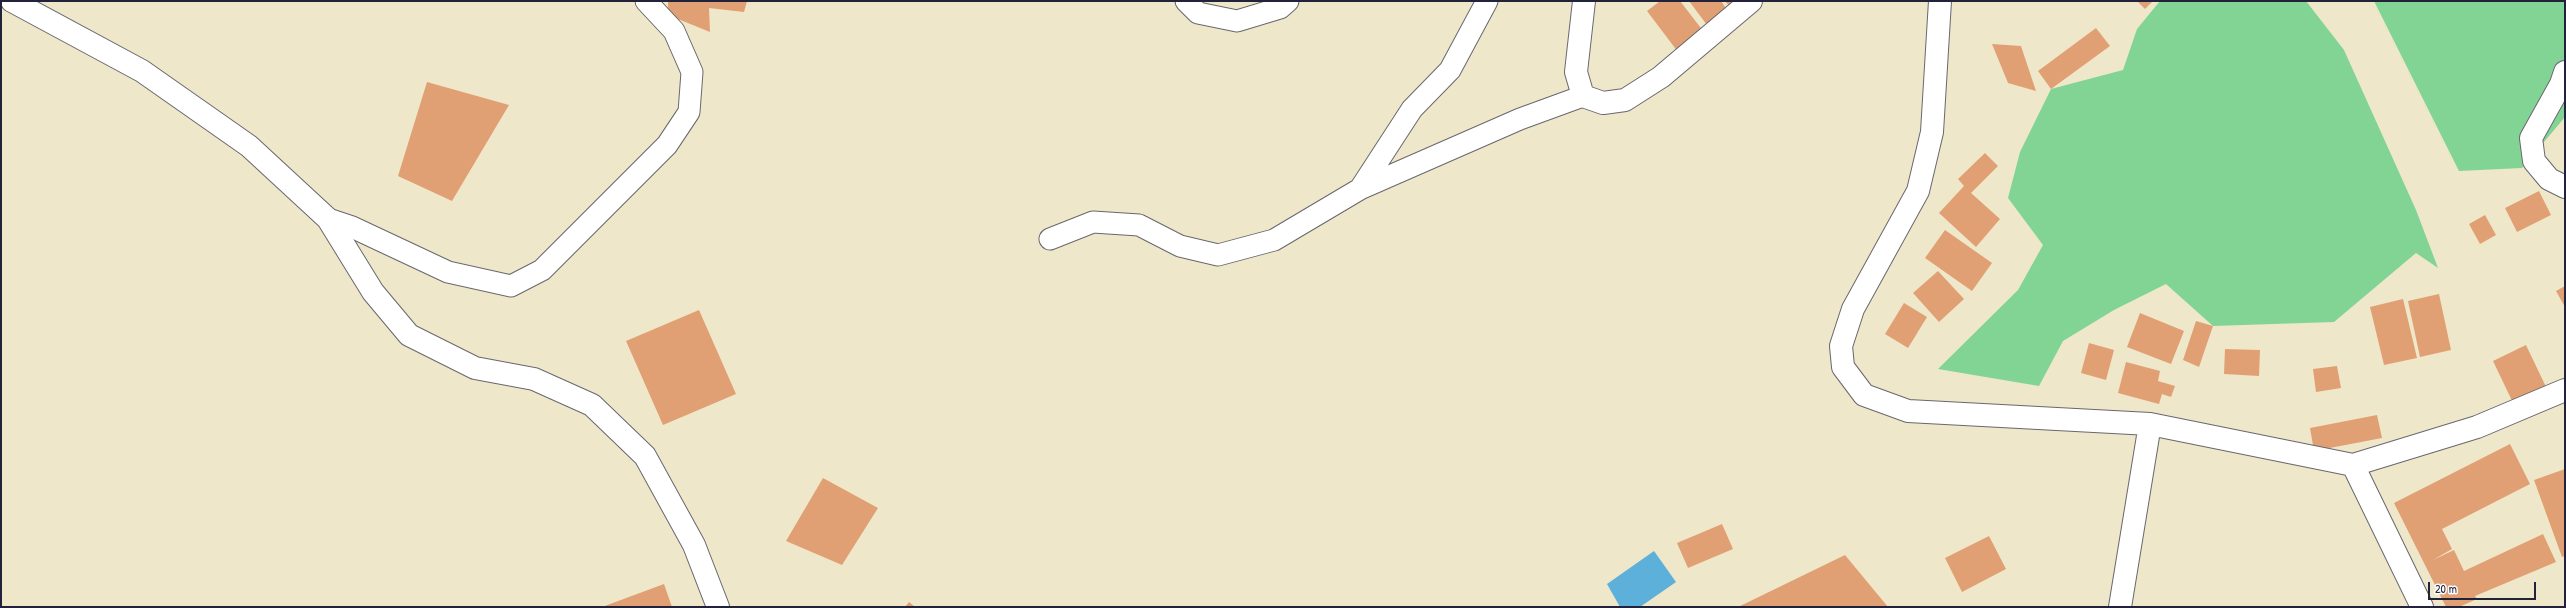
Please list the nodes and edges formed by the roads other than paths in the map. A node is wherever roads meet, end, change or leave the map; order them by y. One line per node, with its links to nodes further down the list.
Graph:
1 (12, 1): 9 (street)
2 (646, 1): 14 (lane)
3 (1186, 1): 4 (lane)
4 (1288, 1)
5 (1487, 1): 13 (lane)
6 (1584, 1): 11 (street)
7 (1751, 1): 11 (street)
8 (1940, 1): 17 (street)
9 (36, 7): 14 (street)
10 (2565, 72): 12 (street)
11 (1583, 96): 13 (lane)
12 (2565, 187)
13 (1360, 189): 15 (lane)
14 (328, 219): 19 (street)
15 (1050, 239)
16 (2565, 390): 18 (street)
17 (2150, 424): 18 (street); 20 (street)
18 (2353, 465): 21 (street)
19 (718, 607)
20 (2120, 607)
21 (2422, 607)

